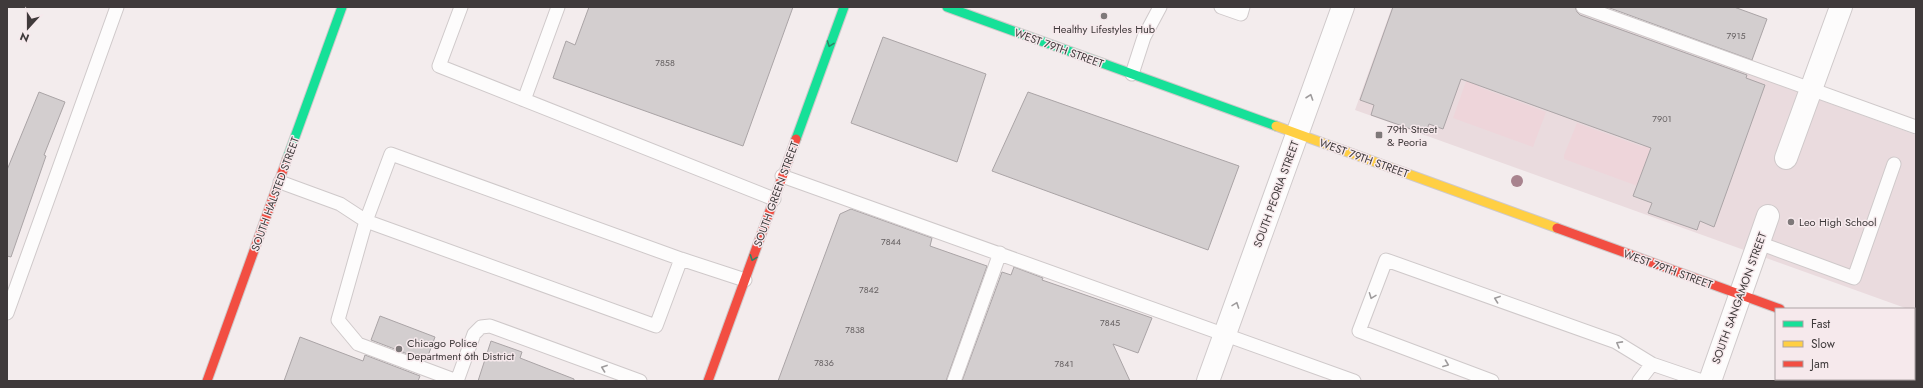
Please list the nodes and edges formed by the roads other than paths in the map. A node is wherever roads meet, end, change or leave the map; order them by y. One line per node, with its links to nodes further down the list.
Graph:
1 (118, 7): 31 (lane)
2 (342, 7): 21 (main road, SOUTH HALSTED STREET)
3 (461, 7): 15 (lane)
4 (558, 7): 15 (lane)
5 (844, 7): 20 (main road, SOUTH GREEN STREET, one-way to 20)
6 (947, 7): 13 (main road, WEST 79TH STREET)
7 (1160, 7): 13 (lane)
8 (1221, 7): 9 (lane)
9 (1243, 7)
10 (1343, 7): 17 (street, SOUTH PEORIA STREET, one-way to 10)
11 (1841, 7): 14 (street)
12 (1588, 8): 14 (lane)
13 (1132, 74): 17 (main road, WEST 79TH STREET)
14 (1811, 89): 16 (lane); 18 (street)
15 (524, 100): 22 (lane)
16 (1916, 126)
17 (1298, 134): 29 (main road, WEST 79TH STREET); 32 (street, SOUTH PEORIA STREET, one-way to 17)
18 (1786, 158)
19 (1894, 164): 25 (lane)
20 (782, 176): 22 (main road, SOUTH GREEN STREET); 26 (lane)
21 (280, 182): 24 (lane); 34 (main road, SOUTH HALSTED STREET)
22 (774, 199): 28 (main road, SOUTH GREEN STREET, one-way to 28)
23 (1768, 216): 25 (street, SOUTH SANGAMON STREET)
24 (366, 221): 27 (lane); 27 (lane); 35 (lane)
25 (1759, 243): 29 (street, SOUTH SANGAMON STREET)
26 (1000, 253): 32 (lane); 38 (lane)
27 (681, 259): 28 (lane)
28 (745, 280): 37 (main road, SOUTH GREEN STREET)
29 (1741, 295): 30 (main road, WEST 79TH STREET); 44 (street, SOUTH SANGAMON STREET)
30 (1777, 308)
31 (7, 313)
32 (1225, 334): 39 (street, SOUTH PEORIA STREET); 40 (lane)
33 (1652, 364): 41 (lane, one-way to 41); 42 (lane); 43 (lane)
34 (207, 381)
35 (457, 381): 36 (lane, one-way to 35)
36 (640, 381)
37 (708, 381)
38 (954, 381)
39 (1208, 381)
40 (1354, 381)
41 (1492, 381)
42 (1639, 381)
43 (1702, 381)
44 (1710, 381)

